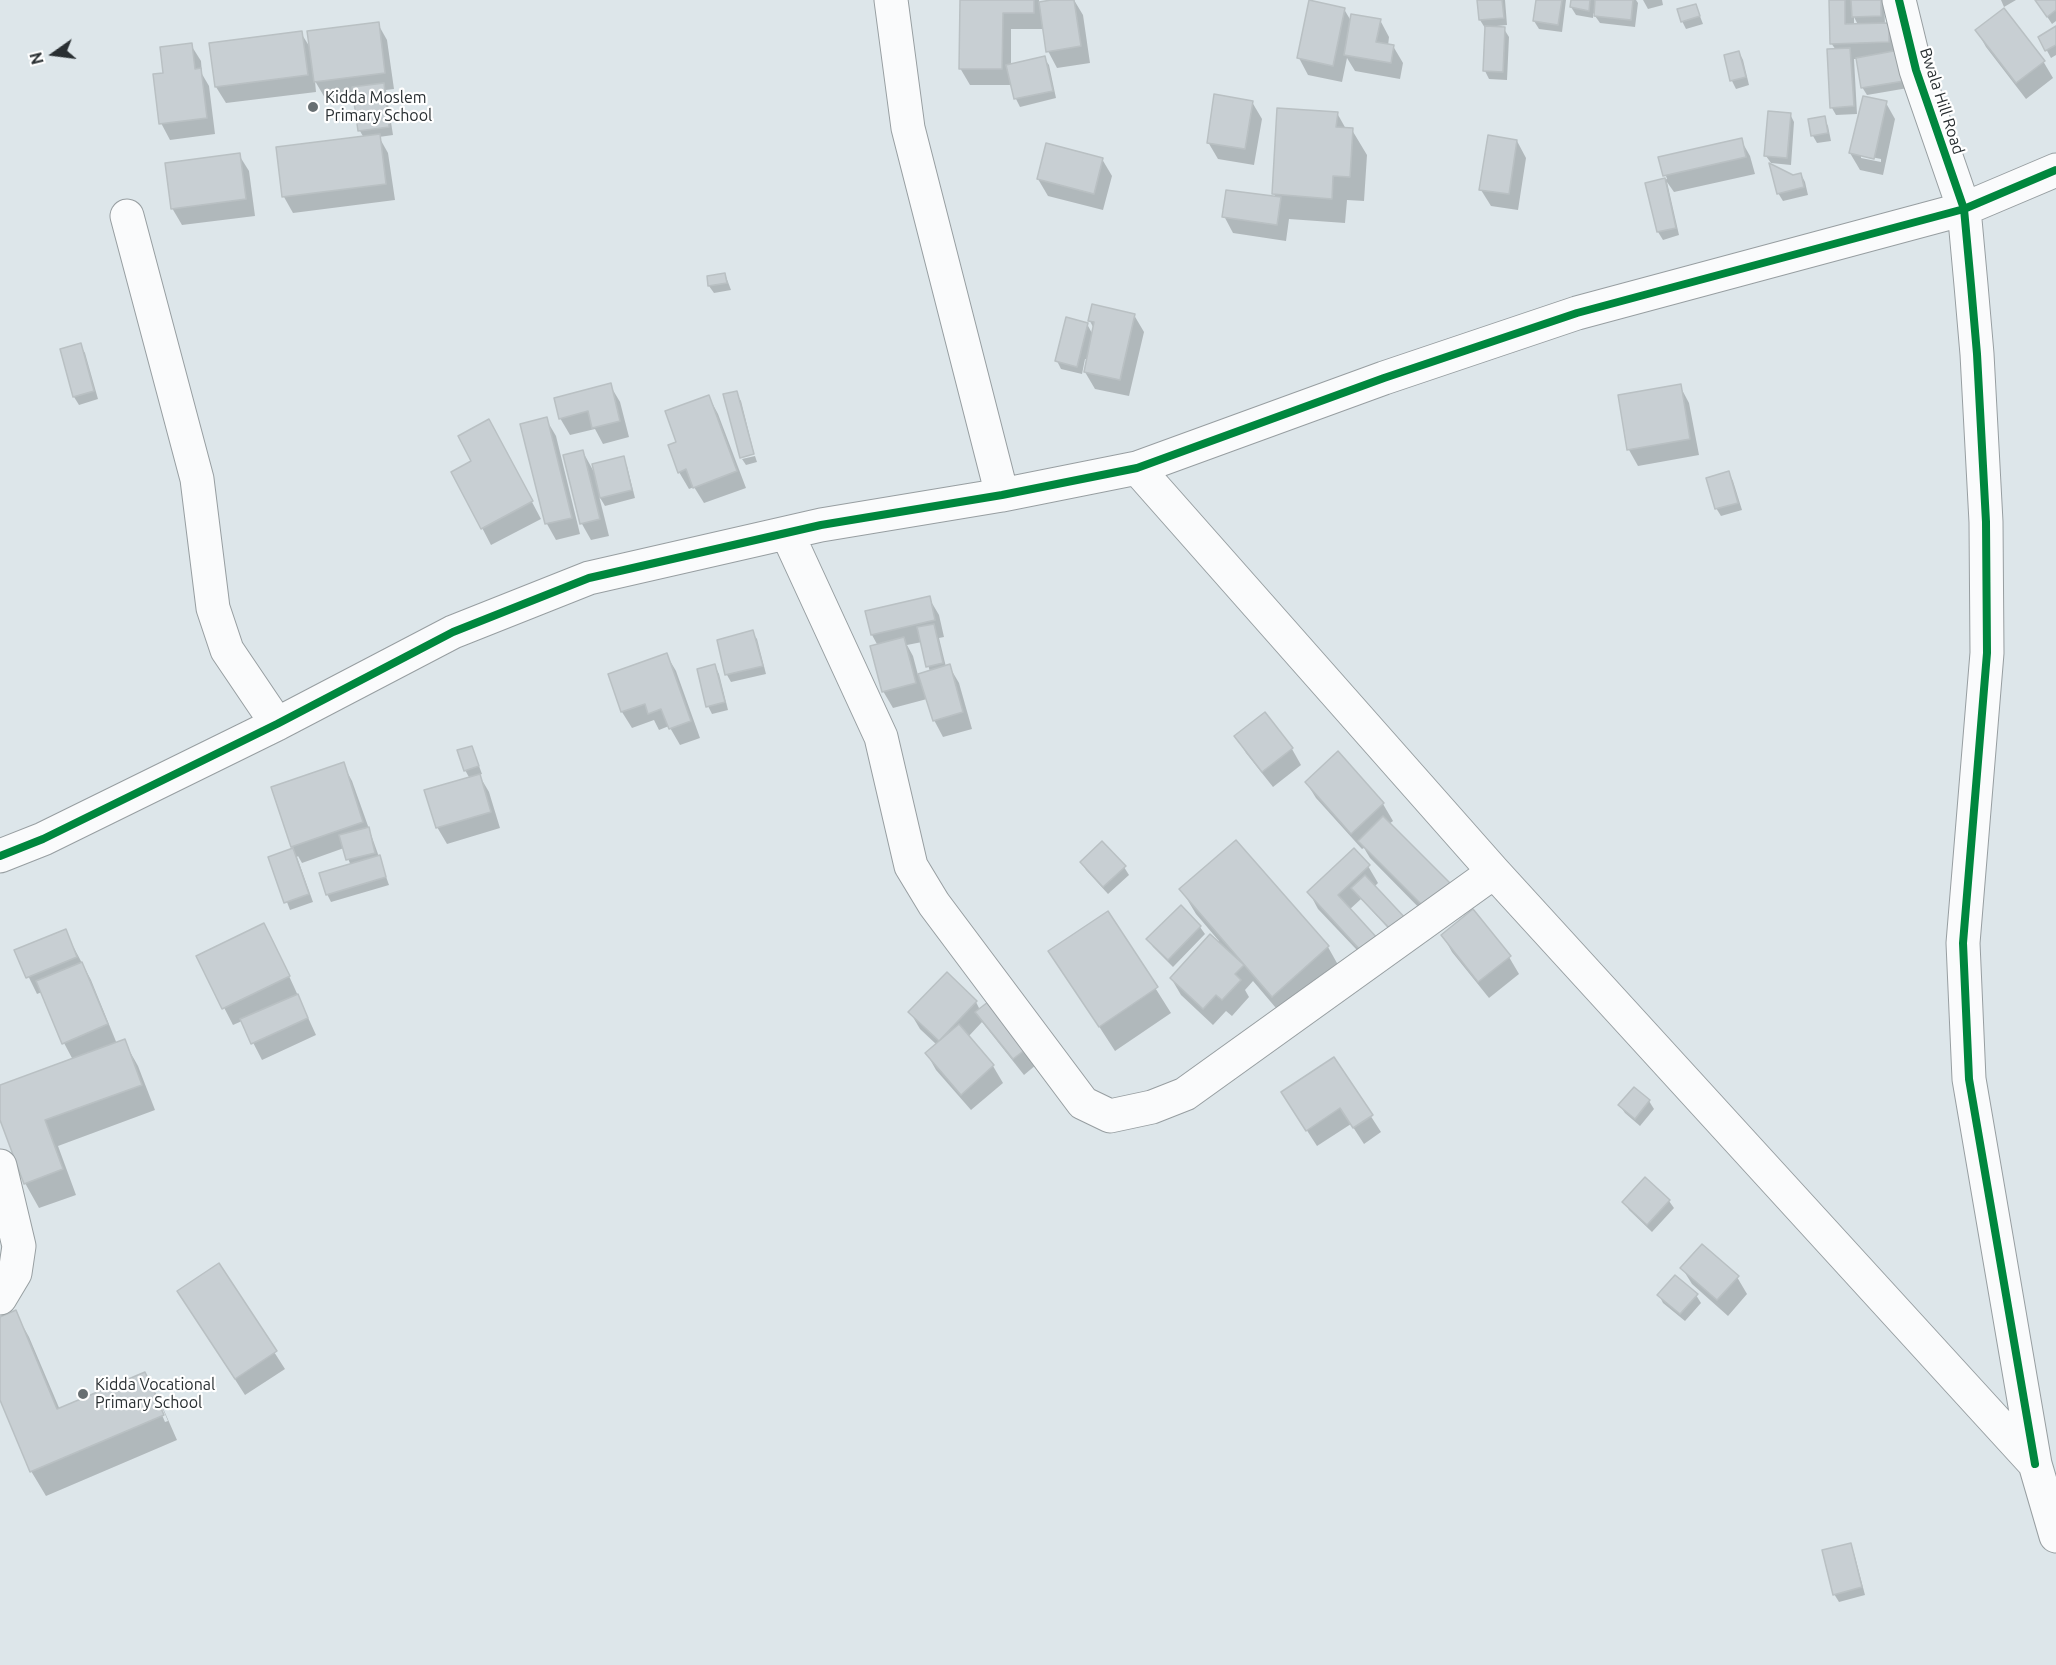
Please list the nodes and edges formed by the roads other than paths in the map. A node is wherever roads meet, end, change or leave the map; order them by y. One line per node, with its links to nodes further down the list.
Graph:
1 (891, 0): 7 (street)
2 (1899, 0): 4 (street, Bwala Hill Road)
3 (2056, 170): 4 (street)
4 (1964, 209): 6 (street); 14 (street, Bwala Hill Road)
5 (127, 216): 9 (street)
6 (1137, 468): 7 (street); 11 (street)
7 (1002, 495): 8 (street)
8 (787, 533): 9 (street); 11 (street)
9 (277, 724): 10 (street)
10 (0, 856)
11 (1494, 872): 14 (street)
12 (0, 1166): 13 (street)
13 (0, 1298)
14 (2035, 1464): 15 (street, Bwala Hill Road)
15 (2056, 1536)

